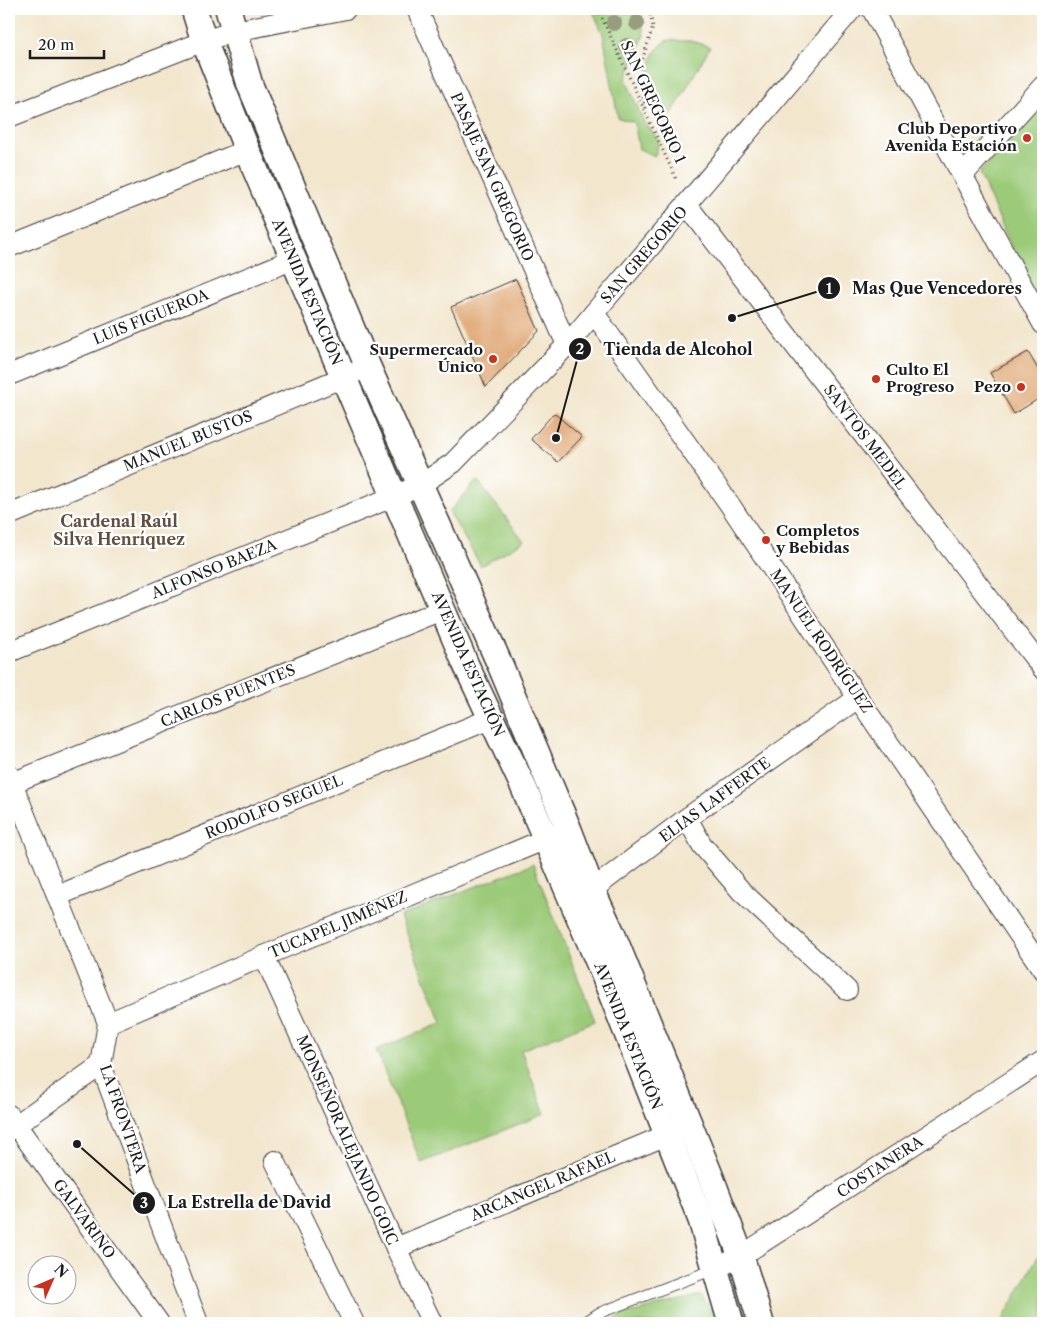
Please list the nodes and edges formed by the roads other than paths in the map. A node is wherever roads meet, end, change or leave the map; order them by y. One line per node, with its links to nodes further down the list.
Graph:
1 (194, 9): 7 (street, AVENIDA ESTACIÓN)
2 (346, 9): 6 (street)
3 (417, 9): 17 (street, PASAJE SAN GREGORIO)
4 (852, 9): 12 (street, SAN GREGORIO)
5 (872, 9): 11 (street)
6 (232, 20): 7 (street); 18 (street, AVENIDA ESTACIÓN)
7 (204, 41): 9 (street); 10 (street, AVENIDA ESTACIÓN)
8 (1043, 86): 11 (street)
9 (9, 117)
10 (247, 150): 13 (street); 14 (street, AVENIDA ESTACIÓN)
11 (963, 175): 16 (street)
12 (688, 205): 15 (street, SAN GREGORIO); 26 (street, SANTOS MEDEL)
13 (9, 247)
14 (294, 259): 19 (street, LUIS FIGUEROA); 20 (street, AVENIDA ESTACIÓN)
15 (594, 314): 17 (street, SAN GREGORIO); 27 (street, MANUEL RODRÍGUEZ)
16 (1043, 324)
17 (567, 345): 21 (street, SAN GREGORIO)
18 (368, 368): 20 (street, MANUEL BUSTOS); 21 (street, AVENIDA ESTACIÓN)
19 (9, 375)
20 (343, 377): 22 (street, AVENIDA ESTACIÓN); 23 (street, MANUEL BUSTOS)
21 (420, 485): 22 (street, ALFONSO BAEZA); 31 (street, AVENIDA ESTACIÓN)
22 (395, 496): 24 (street, AVENIDA ESTACIÓN); 25 (street, ALFONSO BAEZA)
23 (9, 515)
24 (444, 609): 28 (street, AVENIDA ESTACIÓN); 29 (street, CARLOS PUENTES)
25 (9, 652)
26 (1043, 669)
27 (858, 698): 30 (street, ELIAS LAFFERTE); 36 (street, MANUEL RODRÍGUEZ)
28 (490, 718): 32 (street, AVENIDA ESTACIÓN); 33 (street, RODOLFO SEGUEL)
29 (10, 779): 33 (street)
30 (687, 818): 34 (street, ELIAS LAFFERTE); 37 (street)
31 (569, 830): 32 (street, TUCAPEL JIMÉNEZ); 34 (street, AVENIDA ESTACIÓN)
32 (545, 839): 34 (street, AVENIDA ESTACIÓN); 35 (street, TUCAPEL JIMÉNEZ)
33 (57, 896): 38 (street)
34 (582, 897): 42 (street, AVENIDA ESTACIÓN)
35 (264, 956): 38 (street, TUCAPEL JIMÉNEZ); 44 (street, MONSEÑOR ALEJANDO GOIC)
36 (1043, 970)
37 (847, 990)
38 (108, 1023): 40 (street, LA FRONTERA)
39 (1043, 1061): 45 (street, COSTANERA)
40 (101, 1065): 41 (street); 48 (street, LA FRONTERA)
41 (11, 1124): 47 (street, GALVARINO)
42 (679, 1130): 44 (street, ARCANGEL RAFAEL); 45 (street, AVENIDA ESTACIÓN); 46 (street, AVENIDA ESTACIÓN)
43 (275, 1161): 49 (street)
44 (396, 1248): 50 (street, MONSEÑOR ALEJANDO GOIC)
45 (741, 1256): 46 (street, COSTANERA); 53 (street, AVENIDA ESTACIÓN)
46 (715, 1269): 51 (lane); 52 (street, AVENIDA ESTACIÓN)
47 (159, 1323)
48 (198, 1323)
49 (354, 1323)
50 (432, 1323)
51 (584, 1323)
52 (731, 1323)
53 (761, 1323)

